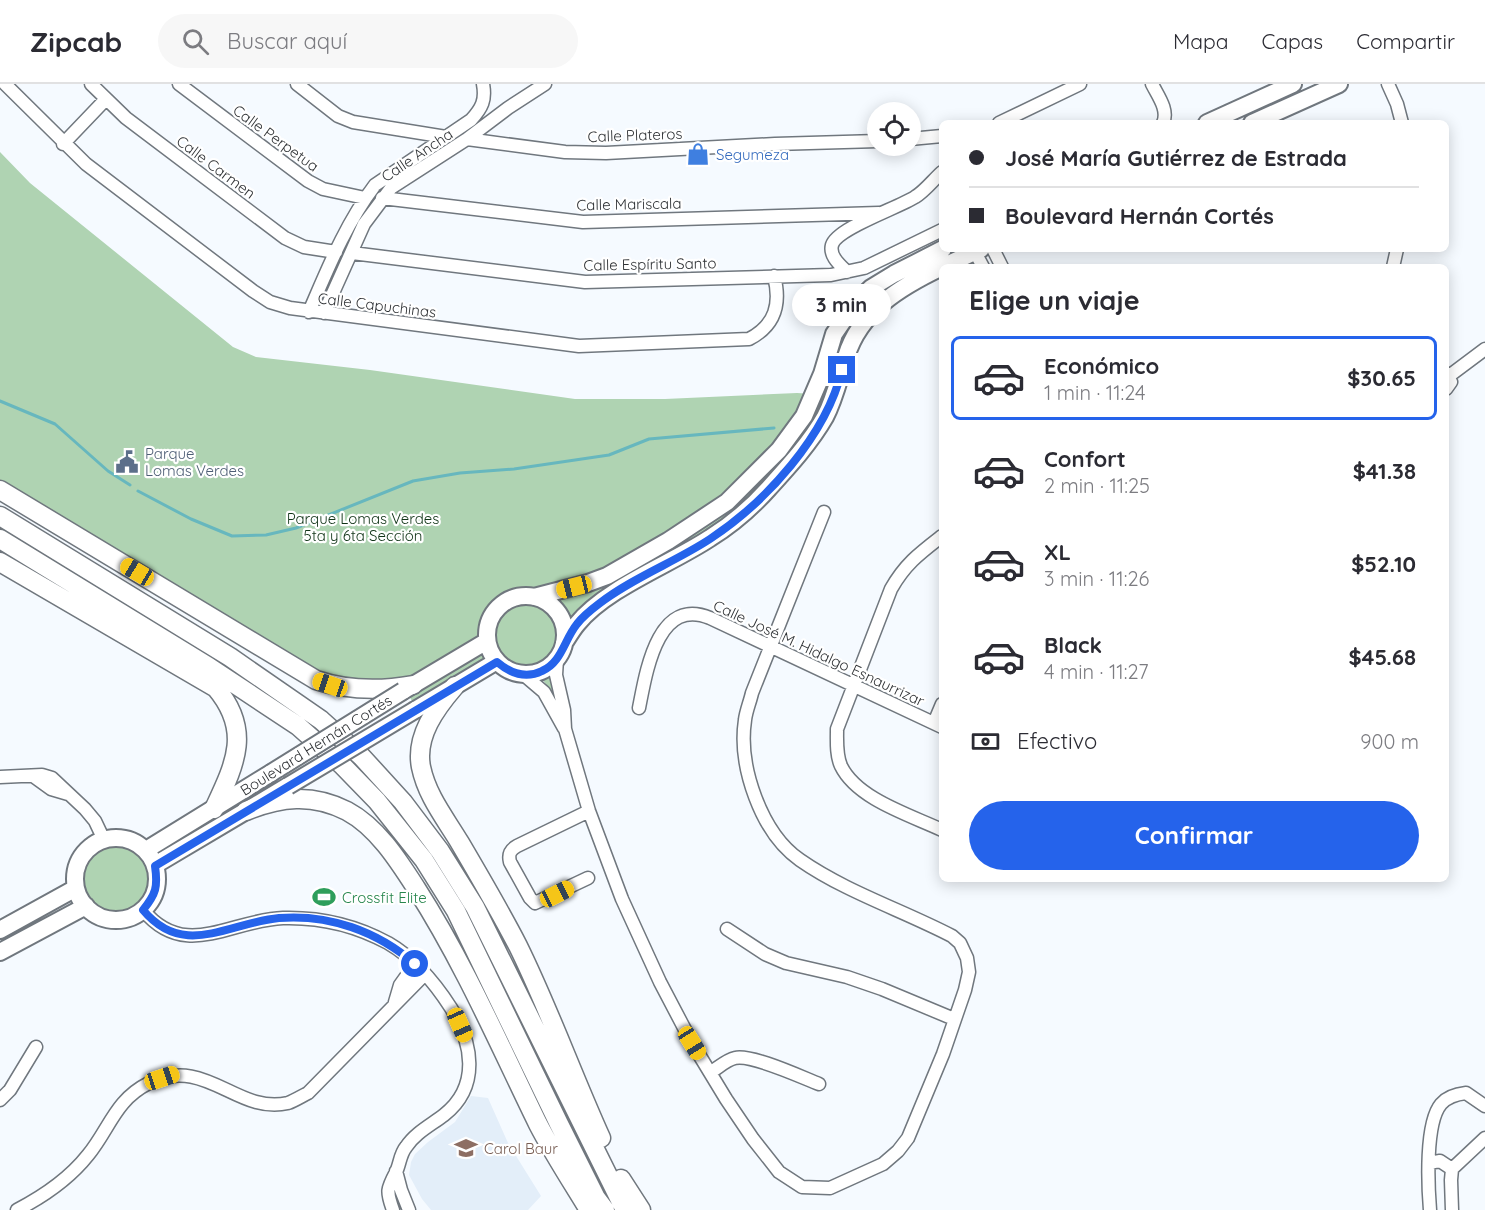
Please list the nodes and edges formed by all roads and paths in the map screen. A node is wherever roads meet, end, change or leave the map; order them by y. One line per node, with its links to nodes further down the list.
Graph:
1 (5, 84): 23 (street, Calle Capuchinas)
2 (91, 84): 12 (street, Calle Carmen)
3 (179, 84): 25 (street, Calle Perpetua)
4 (297, 84): 19 (street)
5 (483, 84): 19 (street, Calle Ancha)
6 (545, 84): 21 (street, Calle Ancha)
7 (1080, 84): 14 (street)
8 (1152, 84): 15 (street)
9 (1293, 84): 13 (main road)
10 (1339, 84): 16 (main road)
11 (1389, 85): 17 (street)
12 (106, 99): 23 (street); 30 (street, Calle Carmen)
13 (1237, 117)
14 (1005, 120)
15 (1164, 120)
16 (1259, 120)
17 (1401, 120)
18 (939, 136): 20 (street)
19 (446, 137): 25 (street, Calle Ancha)
20 (921, 138)
21 (467, 139): 22 (street, Calle Plateros); 26 (street, Calle Ancha)
22 (867, 141)
23 (63, 144): 37 (street, Calle Capuchinas)
24 (939, 175): 27 (street)
25 (364, 198): 30 (street, Calle Ancha)
26 (382, 198): 27 (street, Calle Mariscala); 32 (street, Calle Ancha)
27 (879, 213): 35 (street)
28 (939, 231): 35 (street, Calle Espíritu Santo)
29 (939, 251): 41 (main road)
30 (336, 252): 37 (street, Calle Ancha)
31 (974, 252): 33 (main road)
32 (352, 253): 36 (street, Calle Espíritu Santo); 38 (street, Calle Ancha)
33 (948, 264)
34 (939, 269): 42 (main road)
35 (847, 272): 36 (street, Calle Espíritu Santo)
36 (774, 276): 38 (street, Calle Capuchinas)
37 (309, 312): 38 (street, Calle Capuchinas)
38 (324, 313)
39 (1485, 349): 40 (street)
40 (1449, 373)
41 (784, 443): 42 (main road); 43 (main road); 50 (main road)
42 (804, 448): 43 (main road)
43 (793, 462): 52 (main road)
44 (0, 490): 59 (highway)
45 (824, 512): 53 (street)
46 (0, 516): 96 (highway)
47 (939, 538): 57 (street)
48 (0, 539): 95 (highway)
49 (0, 562): 64 (highway)
50 (534, 597): 51 (main road); 52 (main road)
51 (487, 641): 55 (main road); 59 (main road, Boulevard Hernán Cortés)
52 (564, 643): 54 (main road)
53 (770, 647): 57 (street, Calle José M. Hidalgo Esnaurrizar); 61 (street, Calle José M. Hidalgo Esnaurrizar); 81 (street)
54 (557, 659): 56 (main road); 60 (street)
55 (497, 662): 56 (main road); 58 (main road, Boulevard Hernán Cortés)
56 (524, 675): 60 (street)
57 (853, 685): 62 (street, Calle José M. Hidalgo Esnaurrizar); 67 (street)
58 (455, 686): 65 (main road, Boulevard Hernán Cortés, bridge); 97 (highway)
59 (408, 688): 64 (main road, Boulevard Hernán Cortés, bridge)
60 (555, 698): 66 (street)
61 (639, 708)
62 (938, 725)
63 (0, 777): 68 (street)
64 (214, 809): 69 (main road, Boulevard Hernán Cortés)
65 (246, 811): 70 (main road, Boulevard Hernán Cortés); 94 (highway)
66 (589, 811): 71 (street); 83 (street)
67 (939, 829)
68 (104, 840): 69 (main road); 72 (main road)
69 (146, 850): 70 (main road)
70 (155, 866): 74 (main road)
71 (588, 878)
72 (76, 888): 73 (main road); 76 (main road)
73 (86, 906): 74 (main road); 77 (main road)
74 (143, 910): 78 (street)
75 (727, 929): 81 (street)
76 (0, 930)
77 (0, 952)
78 (415, 964): 79 (street); 80 (street)
79 (425, 974): 80 (street); 90 (street)
80 (395, 1003): 91 (street)
81 (954, 1019): 83 (street)
82 (36, 1047): 85 (street)
83 (711, 1072): 84 (street)
84 (819, 1084)
85 (0, 1100)
86 (1485, 1106): 88 (street)
87 (1485, 1138): 89 (street)
88 (1429, 1163): 89 (street); 98 (street)
89 (1452, 1169): 99 (street)
90 (396, 1171): 92 (street); 93 (street)
91 (17, 1210)
92 (393, 1210)
93 (409, 1210)
94 (589, 1210)
95 (604, 1210)
96 (625, 1210)
97 (641, 1210)
98 (1430, 1210)
99 (1452, 1210)

